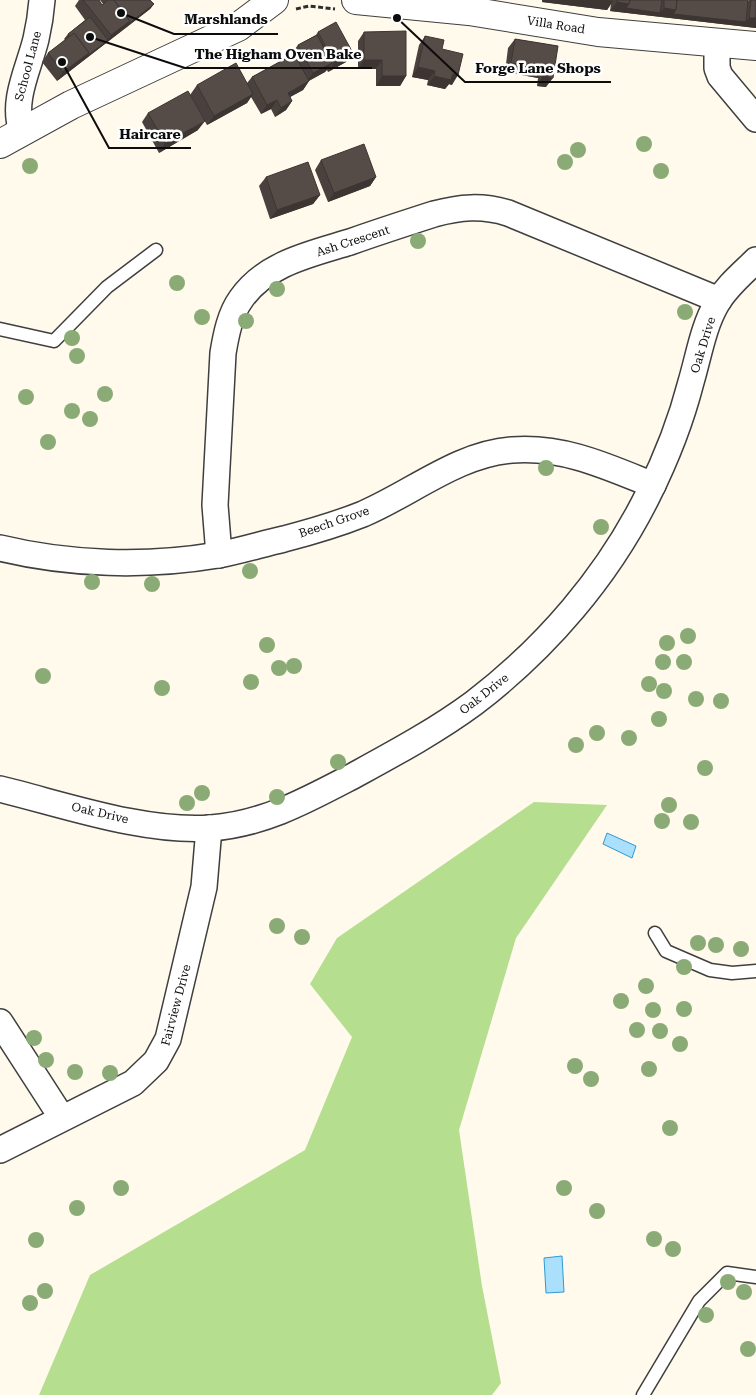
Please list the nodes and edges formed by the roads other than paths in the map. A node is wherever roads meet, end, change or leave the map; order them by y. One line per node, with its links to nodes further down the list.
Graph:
1 (42, 0): 7 (street, School Lane)
2 (283, 5): 7 (street, School Lane)
3 (348, 5): 4 (street, Villa Road)
4 (717, 42): 5 (street, Villa Road); 6 (street)
5 (756, 46)
6 (756, 119)
7 (11, 137)
8 (156, 250): 11 (lane)
9 (756, 260): 10 (street, Oak Drive)
10 (719, 300): 12 (street, Oak Drive); 14 (street, Ash Crescent)
11 (0, 329)
12 (652, 486): 14 (street, Beech Grove); 16 (street, Oak Drive)
13 (0, 548): 14 (street, Beech Grove)
14 (219, 555)
15 (0, 790): 16 (street, Oak Drive)
16 (209, 828): 20 (street, Fairview Drive)
17 (655, 933): 18 (lane)
18 (756, 971)
19 (0, 1022): 20 (street)
20 (62, 1118): 21 (street, Fairview Drive)
21 (0, 1150)
22 (756, 1277): 23 (lane)
23 (643, 1395)

